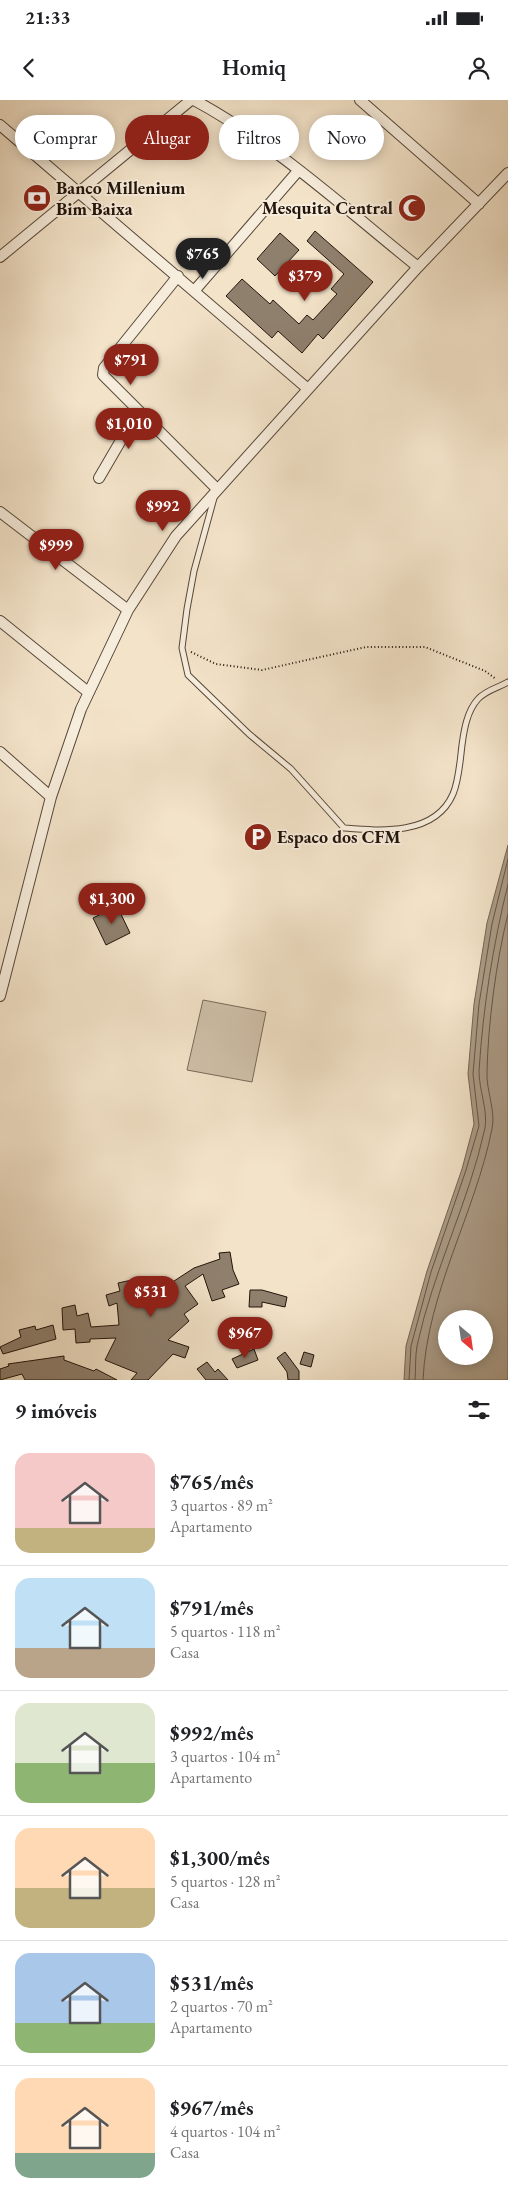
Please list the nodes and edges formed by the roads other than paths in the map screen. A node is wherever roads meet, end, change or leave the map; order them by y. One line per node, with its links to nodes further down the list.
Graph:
1 (192, 100): 4 (street); 6 (street)
2 (360, 100): 7 (street)
3 (0, 125): 6 (street)
4 (298, 171): 9 (street); 11 (street)
5 (508, 173): 7 (street)
6 (79, 194): 8 (street); 10 (street)
7 (480, 204): 9 (street)
8 (0, 257)
9 (418, 267): 12 (street)
10 (178, 276): 11 (street); 13 (street)
11 (195, 290): 12 (street)
12 (308, 389): 15 (street)
13 (138, 410): 14 (street); 15 (street)
14 (99, 478)
15 (217, 489): 17 (street); 19 (lane)
16 (0, 512): 17 (street)
17 (128, 610): 20 (street)
18 (0, 621): 20 (street)
19 (506, 683)
20 (88, 692): 22 (street)
21 (0, 752): 22 (street)
22 (50, 797): 23 (street)
23 (0, 996)

